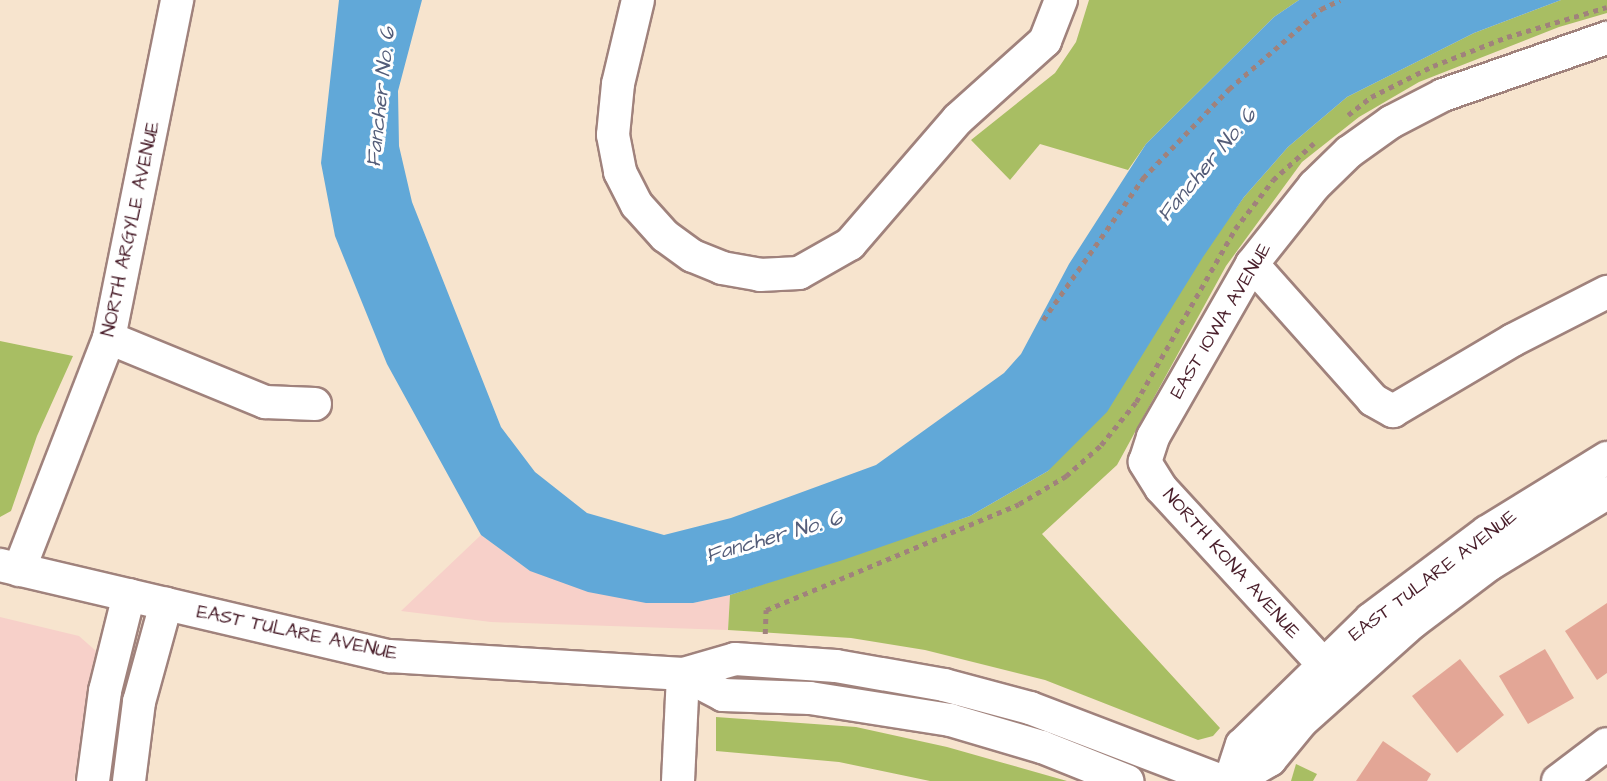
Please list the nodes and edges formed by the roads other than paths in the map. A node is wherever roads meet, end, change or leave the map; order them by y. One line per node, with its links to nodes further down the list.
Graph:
1 (177, 0): 7 (street, NORTH ARGYLE AVENUE)
2 (638, 0): 3 (street)
3 (1057, 14)
4 (1607, 38): 5 (street, EAST IOWA AVENUE)
5 (1252, 264): 6 (street); 10 (street, EAST IOWA AVENUE)
6 (1607, 292)
7 (109, 338): 8 (street); 12 (street, NORTH ARGYLE AVENUE)
8 (315, 404)
9 (1607, 458): 15 (street, EAST TULARE AVENUE)
10 (1145, 462): 15 (street, NORTH KONA AVENUE)
11 (1607, 493): 23 (street, EAST TULARE AVENUE)
12 (10, 568): 13 (street, EAST TULARE AVENUE)
13 (129, 595): 14 (street, EAST TULARE AVENUE); 18 (street)
14 (166, 604): 16 (street, EAST TULARE AVENUE); 19 (street)
15 (1321, 662): 23 (street, EAST TULARE AVENUE)
16 (683, 674): 20 (street); 21 (street, EAST TULARE AVENUE); 22 (street, EAST TULARE AVENUE)
17 (1607, 744): 24 (street)
18 (93, 781)
19 (129, 781)
20 (678, 781)
21 (1127, 781)
22 (1221, 781)
23 (1232, 781)
24 (1558, 781)

